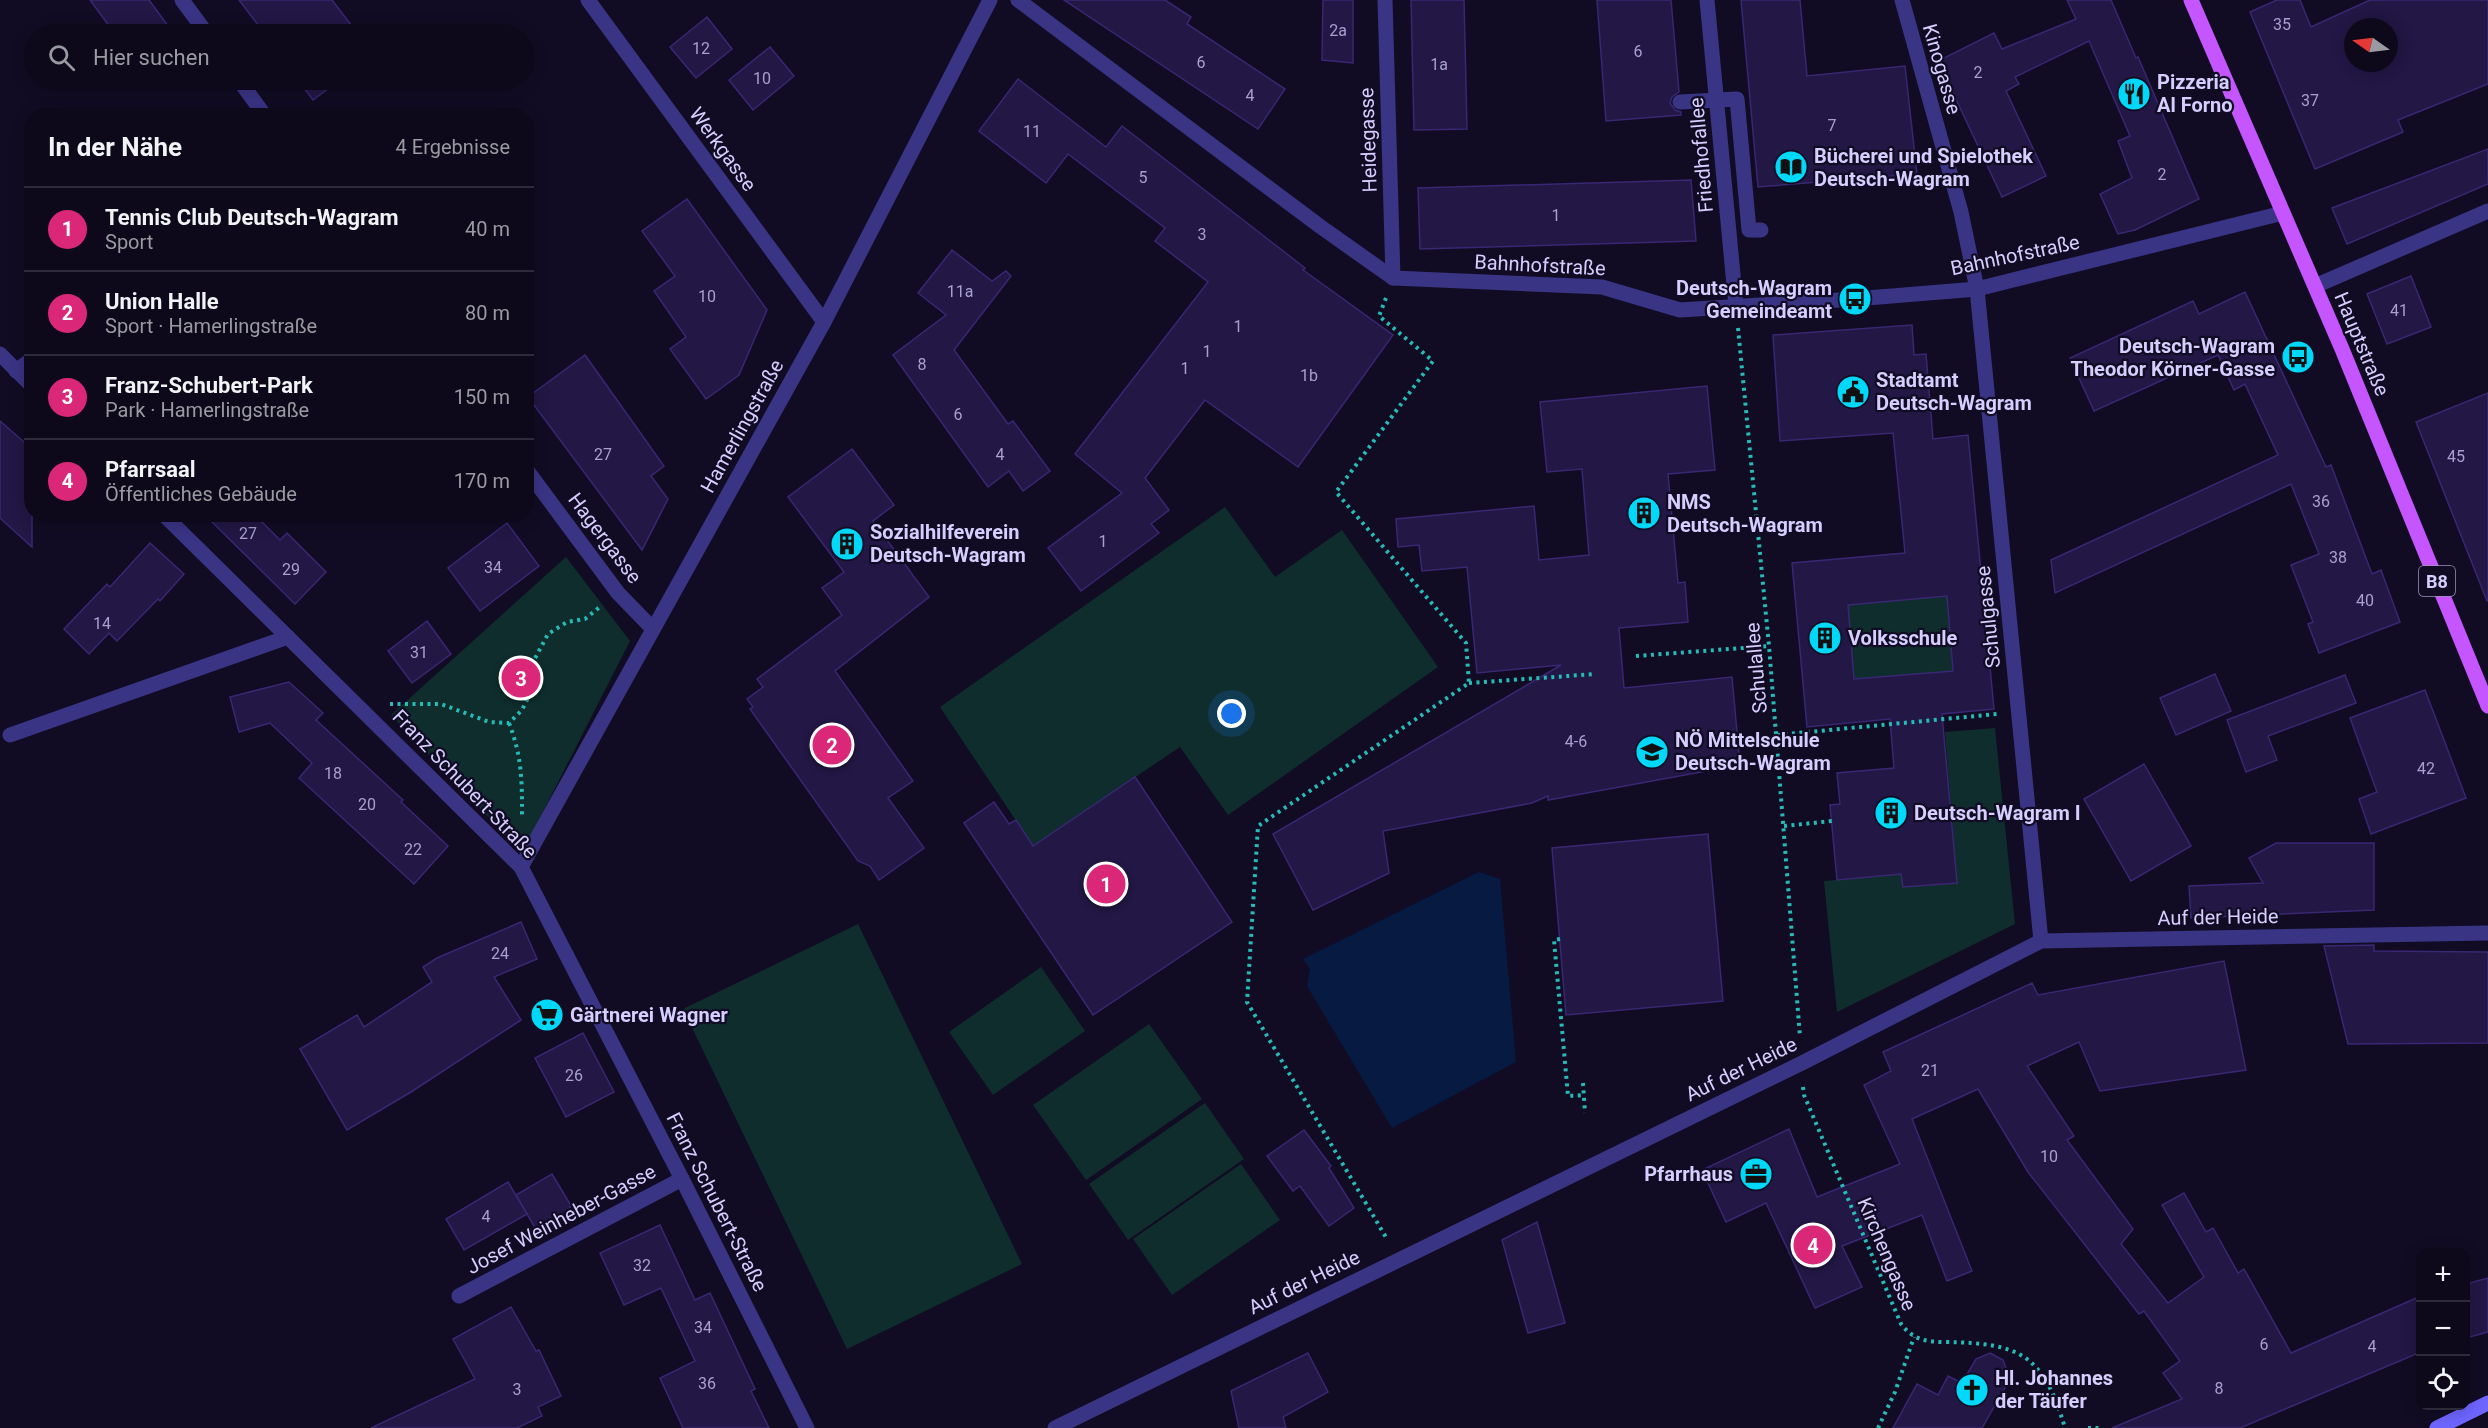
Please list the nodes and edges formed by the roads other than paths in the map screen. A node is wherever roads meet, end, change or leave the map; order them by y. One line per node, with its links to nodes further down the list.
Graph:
1 (182, 0): 9 (street)
2 (588, 0): 21 (street, Werkgasse)
3 (990, 0): 21 (street, Hamerlingstraße)
4 (1018, 0): 17 (street)
5 (1385, 0): 17 (street, Heidegasse)
6 (1707, 0): 11 (street, Friedhofallee)
7 (1902, 0): 19 (street, Kinogasse)
8 (2191, 0): 15 (main road, Hauptstraße / B8)
9 (200, 24)
10 (246, 90): 13 (street)
11 (1717, 100): 12 (street); 16 (street); 20 (street, Friedhofallee)
12 (1680, 102)
13 (259, 108)
14 (2488, 211): 18 (street)
15 (2283, 213): 18 (main road, Hauptstraße / B8); 19 (street, Bahnhofstraße)
16 (1761, 230)
17 (1393, 278): 20 (street, Bahnhofstraße)
18 (2315, 286): 30 (main road, Hauptstraße / B8)
19 (1977, 289): 20 (street, Bahnhofstraße); 34 (street, Schulgasse)
20 (1736, 306)
21 (824, 322): 28 (street, Hamerlingstraße)
22 (0, 354): 24 (street)
23 (24, 365): 24 (street)
24 (16, 371): 25 (street)
25 (24, 378)
26 (534, 481): 28 (street, Hagergasse)
27 (171, 522): 29 (street, Franz Schubert-Straße)
28 (653, 629): 32 (street, Hamerlingstraße)
29 (288, 638): 31 (street); 32 (street, Franz Schubert-Straße)
30 (2488, 706)
31 (10, 735)
32 (521, 867): 35 (street, Franz Schubert-Straße)
33 (2488, 933): 34 (street, Auf der Heide)
34 (2041, 941): 39 (street, Auf der Heide)
35 (682, 1179): 36 (street, Josef Weinheber-Gasse); 38 (street, Franz Schubert-Straße)
36 (459, 1296)
37 (2488, 1403): 40 (main road)
38 (807, 1428)
39 (1055, 1428)
40 (2437, 1428)

